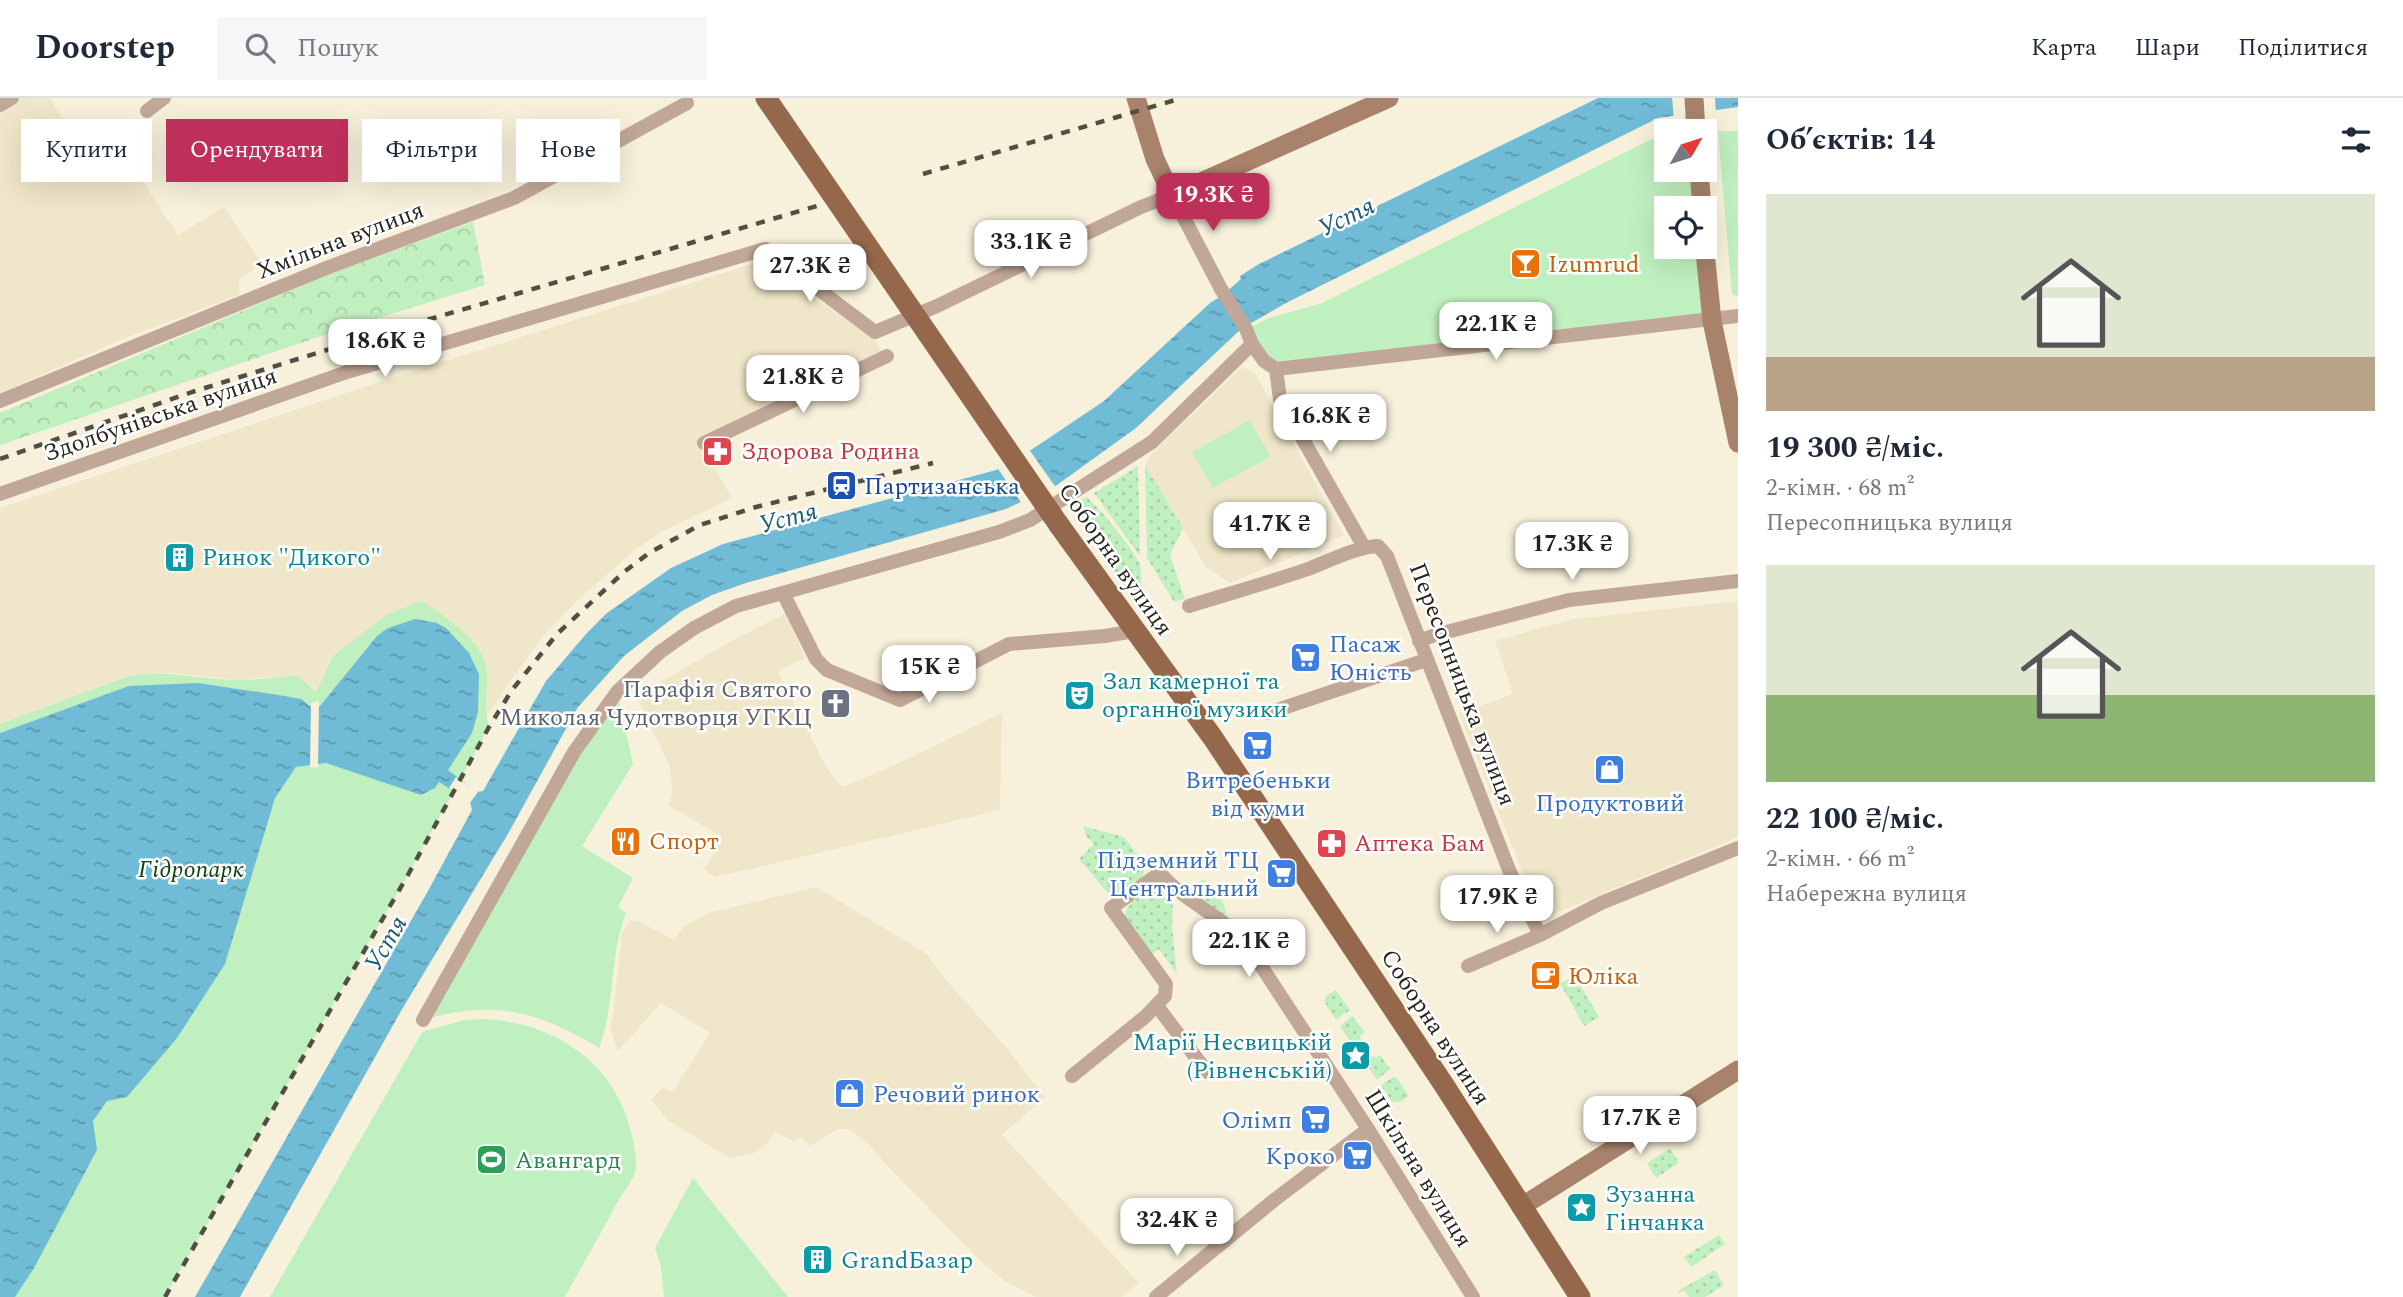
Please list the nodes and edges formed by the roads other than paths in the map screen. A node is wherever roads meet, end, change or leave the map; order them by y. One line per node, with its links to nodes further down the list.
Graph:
1 (12, 98): 8 (street)
2 (164, 98): 9 (street)
3 (766, 98): 26 (main road, Соборна вулиця, bridge)
4 (1136, 98): 11 (street)
5 (1389, 98): 11 (street)
6 (1694, 98): 10 (street)
7 (687, 103): 18 (street, Хмільна вулиця)
8 (0, 105)
9 (147, 110)
10 (1695, 119)
11 (1172, 195): 15 (street); 21 (street, Здолбунівська вулиця)
12 (1706, 259): 14 (street)
13 (1738, 316): 14 (street)
14 (1712, 321): 17 (street); 20 (street)
15 (1252, 344): 17 (street); 24 (street)
16 (887, 355): 19 (street)
17 (1276, 369): 22 (street)
18 (0, 401)
19 (704, 443)
20 (1738, 443)
21 (0, 494)
22 (1364, 547): 25 (street); 27 (street, Пересопницька вулиця)
23 (1738, 581): 27 (street)
24 (783, 593): 26 (street); 34 (street)
25 (1189, 606)
26 (1134, 631): 39 (main road, Соборна вулиця)
27 (1419, 641): 28 (street, Пересопницька вулиця)
28 (1426, 660): 29 (street); 31 (street, Пересопницька вулиця)
29 (1268, 713)
30 (1738, 848): 31 (street)
31 (1540, 935): 32 (street)
32 (1468, 967)
33 (1157, 1006): 36 (street); 37 (street); 38 (street, Шкільна вулиця)
34 (423, 1020)
35 (1738, 1070): 39 (street)
36 (1208, 1072)
37 (1072, 1076)
38 (1368, 1129): 40 (street); 41 (street, Шкільна вулиця)
39 (1521, 1208): 42 (main road, Соборна вулиця)
40 (1156, 1297)
41 (1473, 1297)
42 (1580, 1297)

